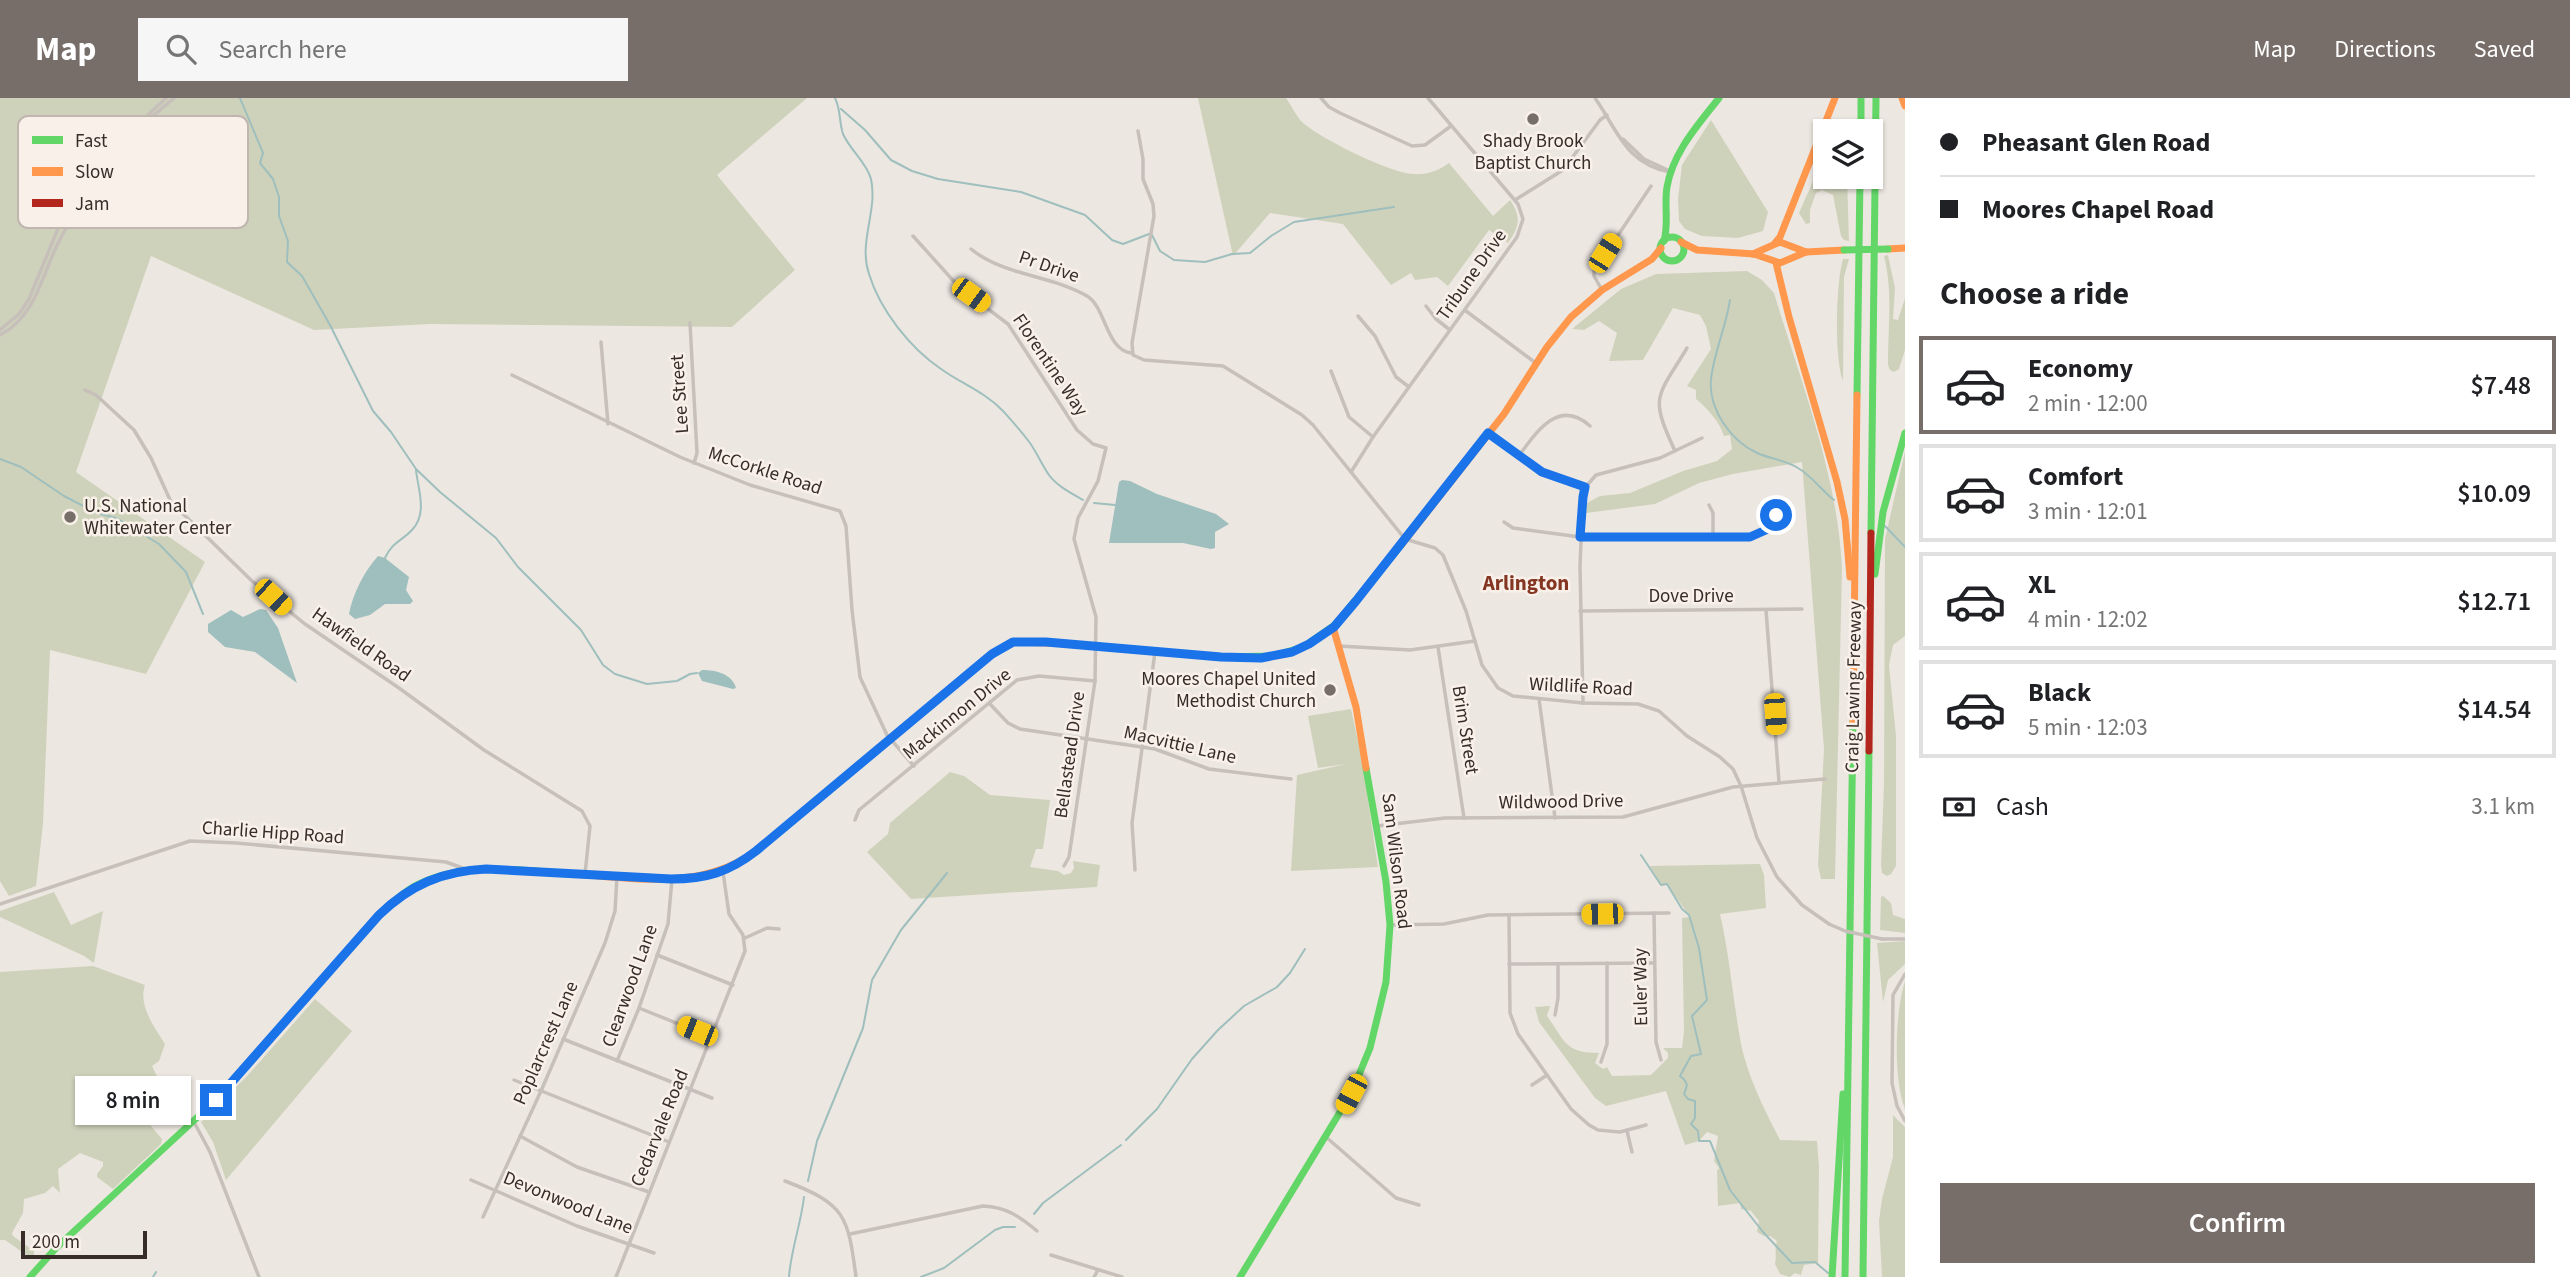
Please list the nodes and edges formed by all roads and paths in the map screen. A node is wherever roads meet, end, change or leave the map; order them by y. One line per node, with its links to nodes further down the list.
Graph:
1 (166, 98): 13 (street)
2 (174, 98): 14 (street)
3 (1321, 98): 16 (street)
4 (1428, 98): 16 (street)
5 (1595, 98): 12 (street)
6 (1719, 98): 18 (main road)
7 (1835, 98): 28 (main road)
8 (1861, 98): 15 (main road)
9 (1876, 98): 74 (main road, Craig Lawing Freeway)
10 (1902, 98): 11 (main road)
11 (1905, 106)
12 (1607, 115): 18 (street); 21 (street)
13 (147, 116)
14 (154, 116)
15 (1861, 119)
16 (1451, 125): 21 (street)
17 (1138, 131): 47 (street)
18 (1670, 172): 22 (main road)
19 (1651, 186): 38 (street)
20 (1860, 189): 75 (main road, Craig Lawing Freeway)
21 (1515, 200): 40 (street, Tribune Drive)
22 (1667, 227): 26 (main road); 27 (main road)
23 (58, 228): 44 (street)
24 (67, 228): 44 (street)
25 (913, 236): 59 (street, Florentine Way)
26 (1680, 240): 27 (main road); 31 (main road); 34 (main road)
27 (1662, 244): 35 (main road); 36 (main road)
28 (1772, 245): 32 (main road); 33 (main road); 37 (main road)
29 (1905, 248): 32 (main road, bridge)
30 (971, 249): 47 (street, Pr Drive)
31 (1698, 250): 33 (main road); 34 (main road)
32 (1806, 252): 37 (main road)
33 (1753, 254): 37 (main road)
34 (1682, 256): 36 (main road)
35 (1652, 259): 36 (main road); 38 (main road)
36 (1668, 260)
37 (1773, 261): 75 (main road)
38 (1602, 290): 48 (main road)
39 (1426, 306): 43 (street)
40 (1465, 310): 43 (street, Tribune Drive); 48 (street)
41 (1358, 316): 51 (street)
42 (690, 323): 62 (street, Lee Street)
43 (1450, 330): 51 (street, Tribune Drive)
44 (0, 332)
45 (601, 342): 53 (street)
46 (1687, 348): 60 (street)
47 (1132, 353): 63 (street)
48 (1537, 364): 55 (main road)
49 (1331, 371): 57 (street)
50 (512, 375): 53 (street, McCorkle Road)
51 (1409, 387): 57 (street, Tribune Drive)
52 (85, 390): 102 (street, Hawfield Road)
53 (608, 424): 62 (street, McCorkle Road)
54 (1590, 426): 61 (street)
55 (1488, 433): 61 (street); 70 (main road)
56 (1905, 433): 74 (main road)
57 (1373, 437): 63 (street, Tribune Drive)
58 (1702, 438): 60 (street)
59 (1106, 448): 78 (street, Bellastead Drive)
60 (1675, 451): 64 (street)
61 (1518, 457): 64 (street)
62 (694, 463): 87 (street, McCorkle Road)
63 (1352, 472): 70 (street)
64 (1585, 487): 68 (street)
65 (1773, 500): 69 (street)
66 (1709, 505): 69 (street)
67 (1504, 522): 68 (street)
68 (1580, 537): 69 (street); 73 (street)
69 (1713, 537)
70 (1405, 540): 76 (main road); 77 (street, Wildlife Road)
71 (1766, 609): 72 (street, Dove Drive); 73 (street, Dove Drive); 92 (street)
72 (1802, 609)
73 (1580, 611): 85 (street)
74 (1871, 613): 163 (main road, Craig Lawing Freeway)
75 (1853, 620): 122 (main road, Craig Lawing Freeway)
76 (1334, 627): 79 (main road, Sam Wilson Road); 81 (main road)
77 (1475, 641): 80 (street); 83 (street, Wildlife Road)
78 (1096, 646): 81 (main road); 82 (street, Bellastead Drive); 87 (main road)
79 (1339, 646): 80 (street); 97 (main road, Sam Wilson Road)
80 (1438, 648): 94 (street, Brim Street)
81 (1156, 652): 88 (street)
82 (1095, 681): 84 (street, Mackinnon Drive); 86 (street, Bellastead Drive)
83 (1539, 699): 85 (street, Wildlife Road); 95 (street)
84 (989, 703): 86 (street, Macvittie Lane); 89 (street, Mackinnon Drive)
85 (1583, 703): 93 (street, Wildlife Road)
86 (1086, 738): 88 (street, Macvittie Lane); 98 (street, Bellastead Drive)
87 (890, 739): 89 (street, McCorkle Road); 101 (main road)
88 (1143, 748): 90 (street, Macvittie Lane); 100 (street)
89 (914, 766): 96 (street, Mackinnon Drive)
90 (1292, 779)
91 (1825, 779): 92 (street, Wildwood Drive)
92 (1779, 782): 93 (street, Wildwood Drive)
93 (1741, 786): 95 (street, Wildwood Drive); 112 (street, Wildlife Road, bridge)
94 (1464, 818): 95 (street, Wildwood Drive); 97 (street, Wildwood Drive)
95 (1555, 818)
96 (855, 820)
97 (1377, 826): 109 (main road, Sam Wilson Road)
98 (1064, 866)
99 (468, 870): 102 (main road); 105 (street, Charlie Hipp Road); 135 (main road)
100 (1135, 870)
101 (723, 872): 104 (main road); 111 (street)
102 (585, 874): 103 (main road)
103 (617, 876): 104 (main road); 124 (street, Poplarcrest Lane)
104 (671, 879): 113 (street, Clearwood Lane)
105 (0, 904)
106 (1654, 913): 107 (street); 108 (street); 115 (street, Euler Way)
107 (1669, 913)
108 (1509, 915): 109 (street); 116 (street)
109 (1390, 925): 139 (main road, Sam Wilson Road)
110 (779, 929): 111 (street)
111 (745, 938): 119 (street, Cedarvale Road)
112 (1905, 939)
113 (657, 954): 119 (street); 120 (street, Clearwood Lane)
114 (1607, 963): 115 (street); 117 (street); 127 (street)
115 (1655, 963): 126 (street, Euler Way)
116 (1509, 964): 117 (street); 128 (street)
117 (1558, 964): 121 (street)
118 (1905, 974): 134 (street)
119 (733, 985): 123 (street, Cedarvale Road)
120 (639, 1008): 123 (street); 125 (street, Clearwood Lane)
121 (1555, 1015)
122 (1847, 1034): 161 (main road); 162 (main road, Craig Lawing Freeway)
123 (711, 1037): 131 (street, Cedarvale Road)
124 (563, 1039): 125 (street); 132 (street, Poplarcrest Lane)
125 (617, 1060): 131 (street)
126 (1661, 1060)
127 (1601, 1062)
128 (1547, 1075): 130 (street); 137 (street)
129 (514, 1080): 132 (street)
130 (1532, 1085)
131 (691, 1089): 133 (street); 140 (street, Cedarvale Road)
132 (541, 1091): 138 (street, Poplarcrest Lane); 140 (street)
133 (712, 1098)
134 (1905, 1121)
135 (194, 1122): 154 (main road); 155 (street)
136 (1646, 1125): 137 (street)
137 (1627, 1131): 141 (street)
138 (520, 1136): 144 (street, Poplarcrest Lane); 145 (street)
139 (1326, 1137): 146 (street); 160 (main road, Sam Wilson Road)
140 (669, 1142): 145 (street, Cedarvale Road)
141 (1632, 1152)
142 (471, 1180): 144 (street, Devonwood Lane)
143 (785, 1181): 149 (street)
144 (497, 1190): 147 (street, Poplarcrest Lane); 150 (street, Devonwood Lane)
145 (650, 1192): 150 (street, Cedarvale Road)
146 (1419, 1205)
147 (483, 1217)
148 (1037, 1231): 149 (street)
149 (850, 1234): 157 (street)
150 (629, 1242): 151 (street, Devonwood Lane); 156 (street, Cedarvale Road)
151 (654, 1253)
152 (1051, 1255): 153 (street)
153 (1098, 1270): 158 (street); 159 (street)
154 (30, 1277)
155 (259, 1277)
156 (616, 1277)
157 (856, 1277)
158 (1094, 1277)
159 (1122, 1277)
160 (1240, 1277)
161 (1832, 1277)
162 (1846, 1277)
163 (1863, 1277)

